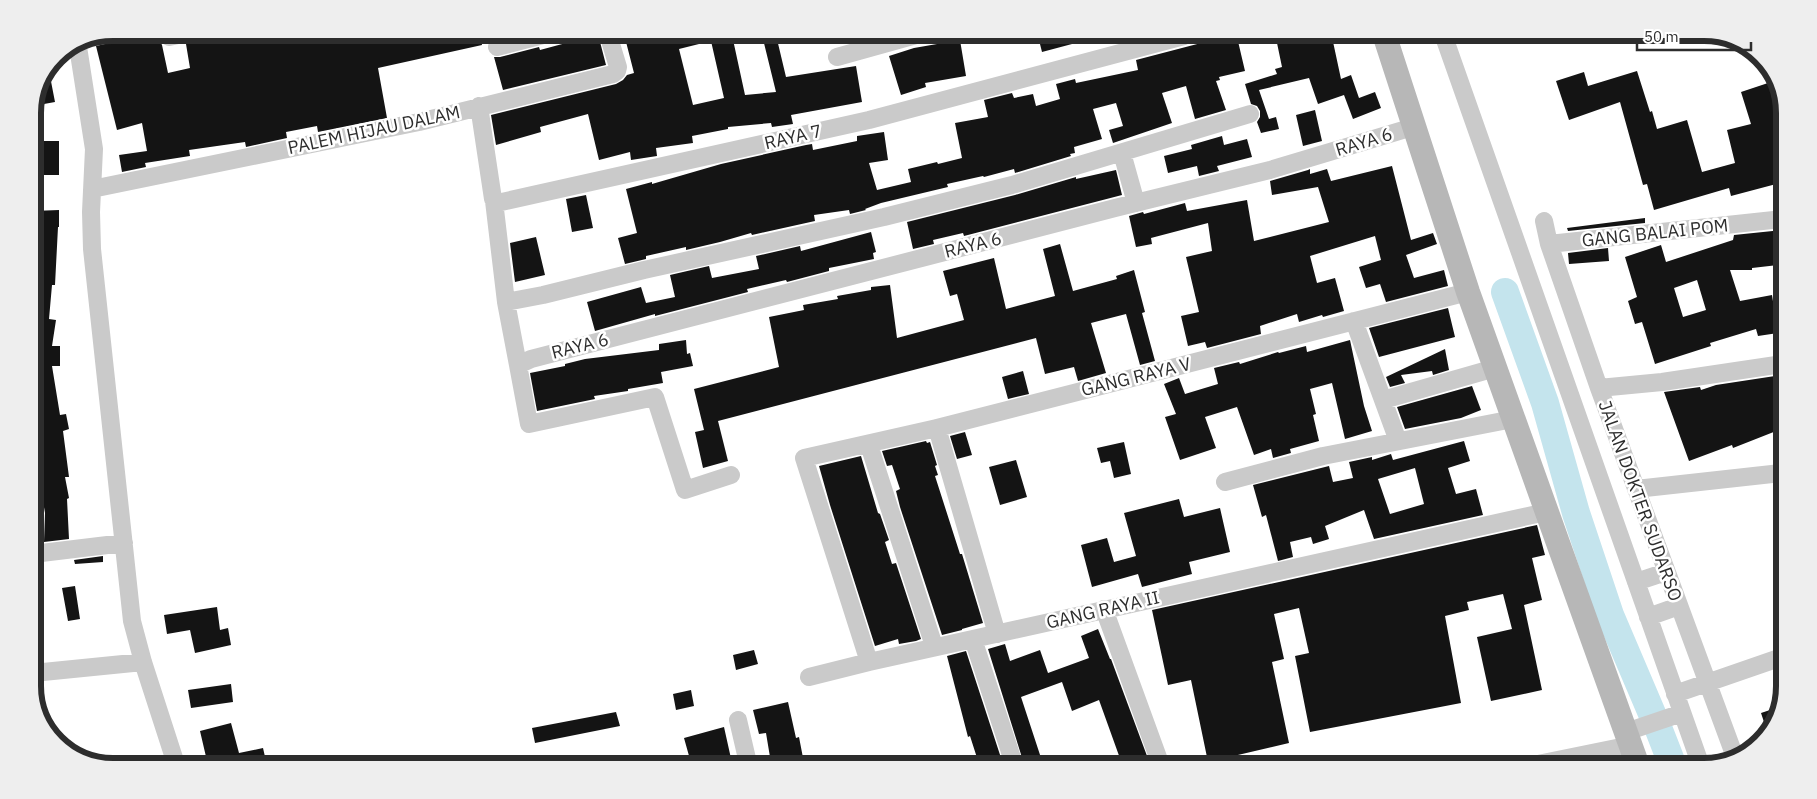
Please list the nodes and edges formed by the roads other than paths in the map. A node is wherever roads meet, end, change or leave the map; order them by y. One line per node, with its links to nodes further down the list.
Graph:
1 (520, 41): 7 (street)
2 (610, 41): 10 (street, PALEM HIJAU DALAM)
3 (896, 41): 9 (street)
4 (1165, 41): 15 (street, RAYA 7)
5 (1386, 41): 12 (street)
6 (1445, 41): 40 (street)
7 (497, 47)
8 (79, 50): 14 (street)
9 (837, 57)
10 (479, 106): 14 (street, PALEM HIJAU DALAM); 15 (street)
11 (1250, 114): 13 (street)
12 (1413, 127): 16 (street, RAYA 6); 20 (street)
13 (1122, 153): 16 (street); 21 (street)
14 (92, 189): 37 (street)
15 (494, 201): 21 (street)
16 (1136, 203): 23 (street, RAYA 6)
17 (1776, 220): 19 (street, GANG BALAI POM)
18 (1544, 221): 19 (street)
19 (1549, 244): 26 (street, JALAN DOKTER SUDARSO)
20 (1468, 292): 22 (street, GANG RAYA V); 25 (street)
21 (506, 302): 23 (street)
22 (1354, 321): 27 (street); 29 (street, GANG RAYA V)
23 (524, 362): 33 (street)
24 (1776, 365): 26 (street)
25 (1495, 368): 27 (street); 28 (street)
26 (1599, 388): 35 (street, JALAN DOKTER SUDARSO)
27 (1383, 400): 30 (street)
28 (1513, 419): 30 (street); 36 (street)
29 (937, 428): 31 (street, GANG RAYA V); 44 (street)
30 (1398, 441): 34 (street)
31 (869, 445): 46 (street); 49 (street, GANG RAYA V)
32 (1776, 474): 35 (street)
33 (731, 475)
34 (1225, 482)
35 (1636, 489): 39 (street, JALAN DOKTER SUDARSO)
36 (1546, 512): 42 (street, GANG RAYA II); 56 (street)
37 (124, 543): 38 (street); 48 (street)
38 (41, 553)
39 (1666, 572): 40 (street); 41 (street, JALAN DOKTER SUDARSO)
40 (1636, 582): 43 (street)
41 (1679, 606): 43 (street); 52 (street, JALAN DOKTER SUDARSO)
42 (1104, 610): 44 (street, GANG RAYA II); 61 (street)
43 (1648, 617): 53 (street)
44 (997, 634): 45 (street, GANG RAYA II)
45 (973, 639): 46 (street, GANG RAYA II); 60 (street)
46 (934, 646): 49 (street, GANG RAYA II)
47 (1776, 659): 52 (street)
48 (143, 662): 50 (street); 58 (street)
49 (869, 662): 51 (street, GANG RAYA II)
50 (41, 672)
51 (809, 676)
52 (1707, 684): 53 (street); 57 (street, JALAN DOKTER SUDARSO)
53 (1675, 694): 54 (street)
54 (1675, 716): 56 (street); 63 (street)
55 (738, 720): 59 (street)
56 (1634, 742): 62 (street)
57 (1733, 751)
58 (173, 758)
59 (747, 758)
60 (1012, 758)
61 (1158, 758)
62 (1563, 758)
63 (1697, 758)

